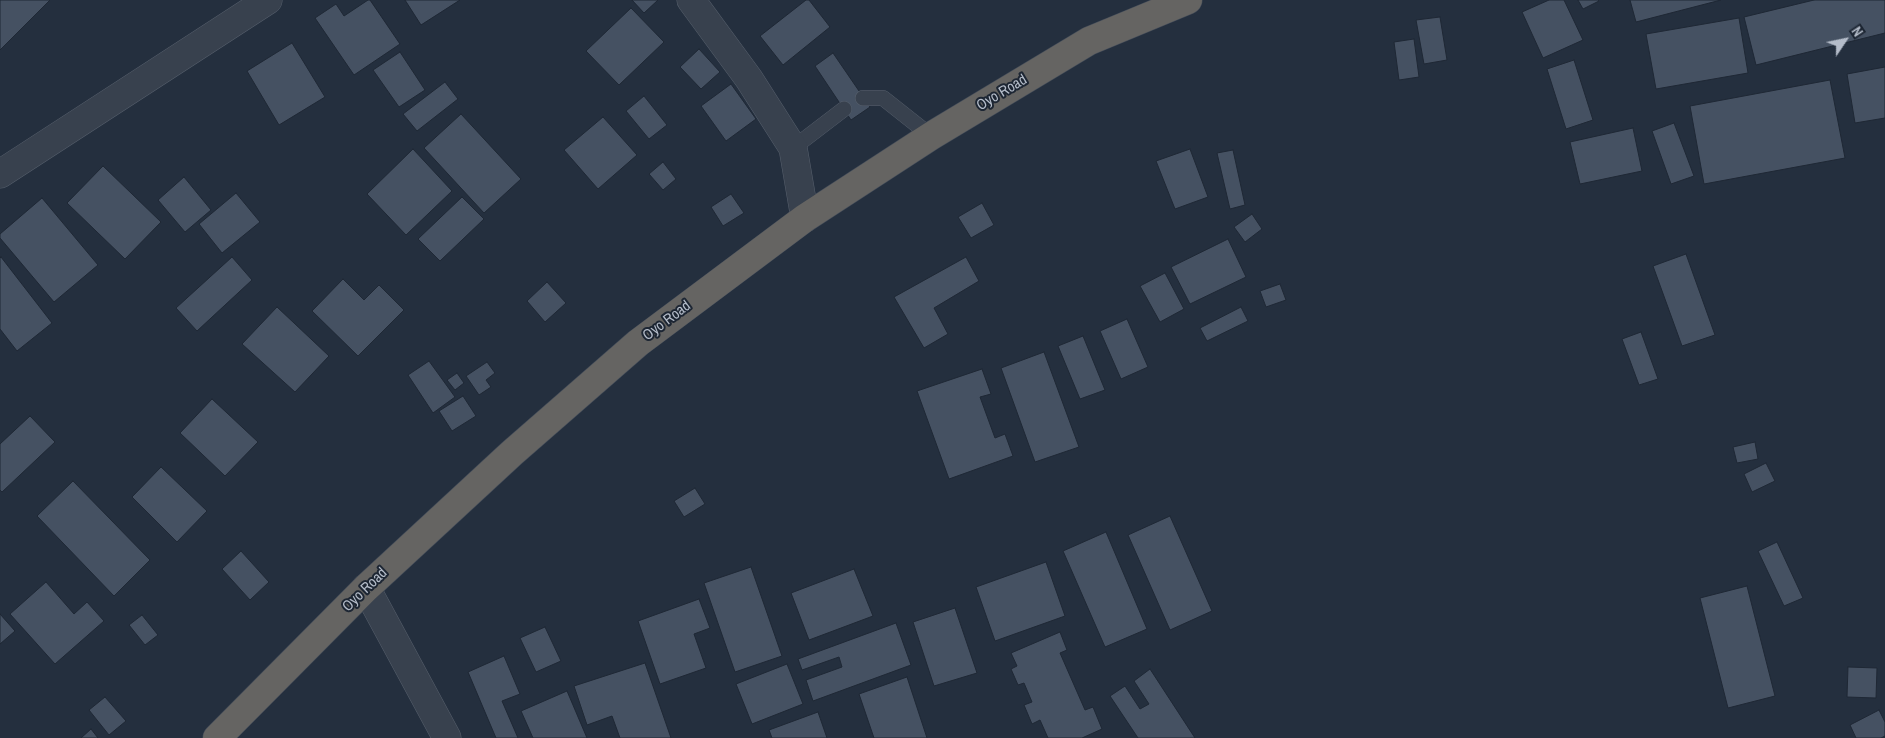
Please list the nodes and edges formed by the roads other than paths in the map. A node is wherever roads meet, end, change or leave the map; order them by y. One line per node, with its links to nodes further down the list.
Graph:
1 (268, 0): 8 (street)
2 (691, 0): 7 (street)
3 (1188, 0): 6 (highway, Oyo Road)
4 (863, 98): 6 (lane)
5 (844, 109): 7 (lane)
6 (931, 136): 9 (highway, Oyo Road)
7 (793, 148): 9 (street)
8 (0, 174)
9 (805, 218): 10 (highway, Oyo Road)
10 (366, 588): 11 (highway, Oyo Road); 12 (street)
11 (217, 738)
12 (447, 738)

